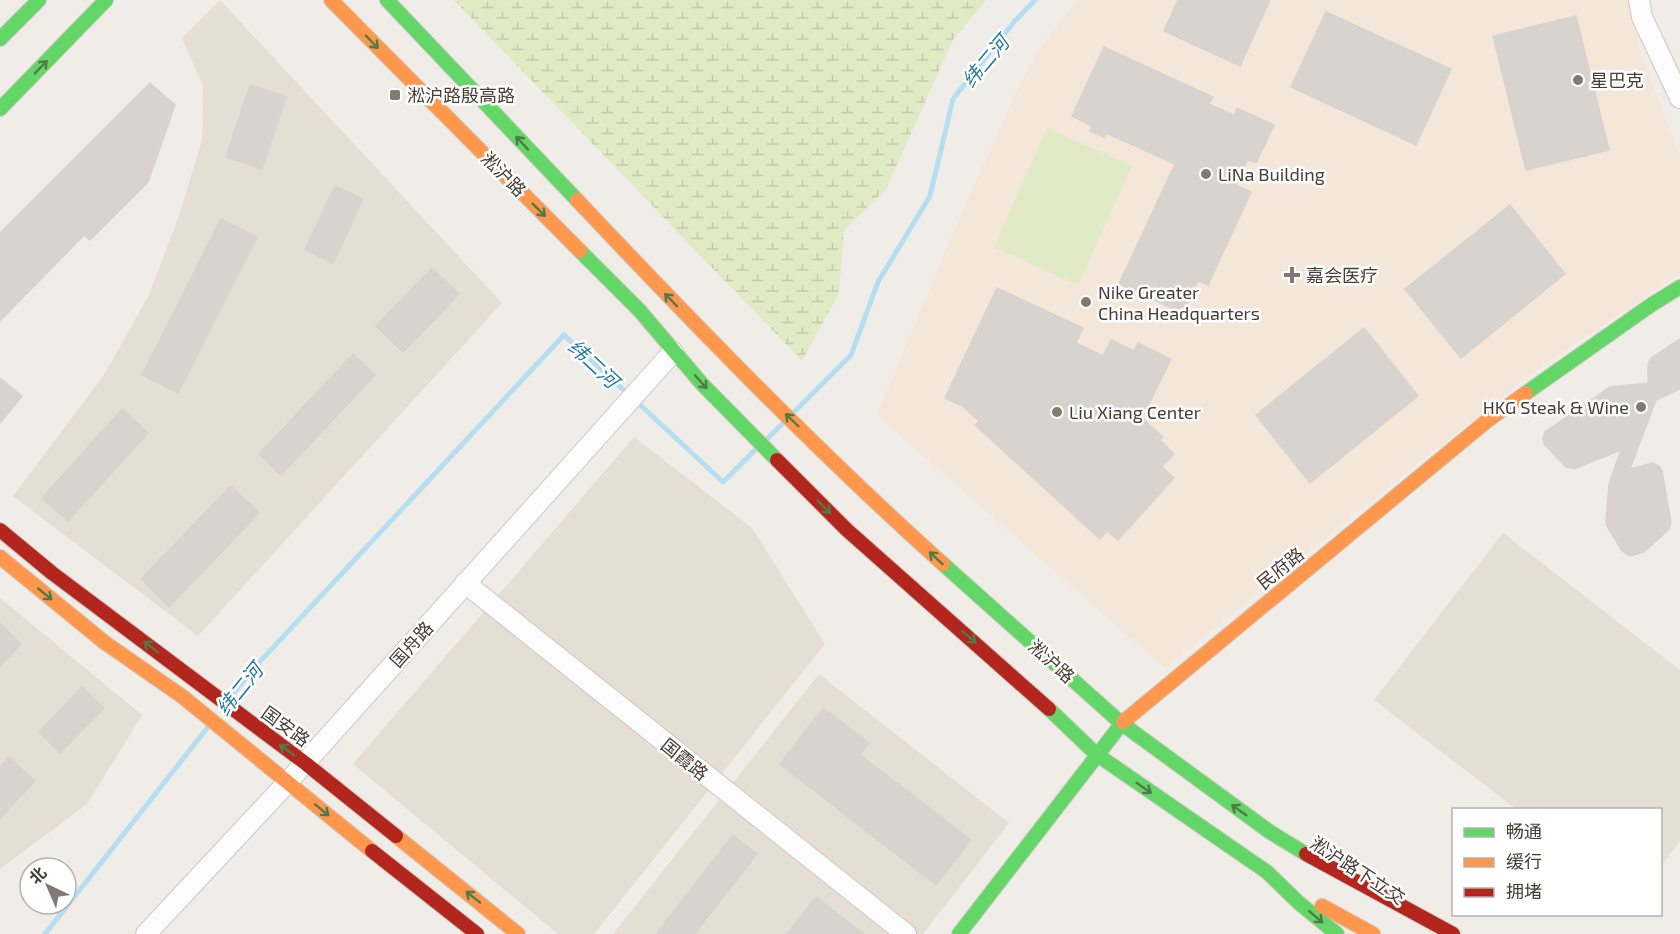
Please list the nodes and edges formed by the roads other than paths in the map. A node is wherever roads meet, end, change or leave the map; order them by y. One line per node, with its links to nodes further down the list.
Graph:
1 (39, 0): 6 (main road)
2 (106, 0): 8 (main road, one-way to 2)
3 (331, 0): 11 (main road, 淞沪路, one-way to 11)
4 (387, 0): 10 (main road, 淞沪路, one-way to 4)
5 (1640, 0): 7 (street)
6 (0, 39)
7 (1680, 98)
8 (0, 109)
9 (1680, 287): 15 (main road, 民府路)
10 (698, 327): 11 (street); 15 (main road, 淞沪路, one-way to 10)
11 (674, 352): 14 (street, 国舟路); 16 (main road, 淞沪路, one-way to 16)
12 (0, 530): 17 (main road, 国安路, one-way to 12)
13 (0, 557): 18 (main road, one-way to 18)
14 (465, 583): 17 (street, 国舟路); 24 (street, 国霞路)
15 (1121, 723): 16 (main road, 民府路); 19 (main road, 淞沪路, one-way to 15)
16 (1096, 754): 20 (main road, 淞沪路, one-way to 20); 25 (main road, 民府路)
17 (305, 762): 18 (street, 国舟路); 23 (main road, 国安路, one-way to 17)
18 (287, 783): 21 (street, 国舟路); 22 (main road, one-way to 22)
19 (1270, 832): 28 (main road, 淞沪路下立交); 29 (main road, 淞沪路)
20 (1267, 872): 26 (main road, 淞沪路, one-way to 26); 27 (main road)
21 (146, 934)
22 (477, 934)
23 (518, 934)
24 (906, 934)
25 (958, 934)
26 (1337, 934)
27 (1373, 934)
28 (1428, 934)
29 (1453, 934)

